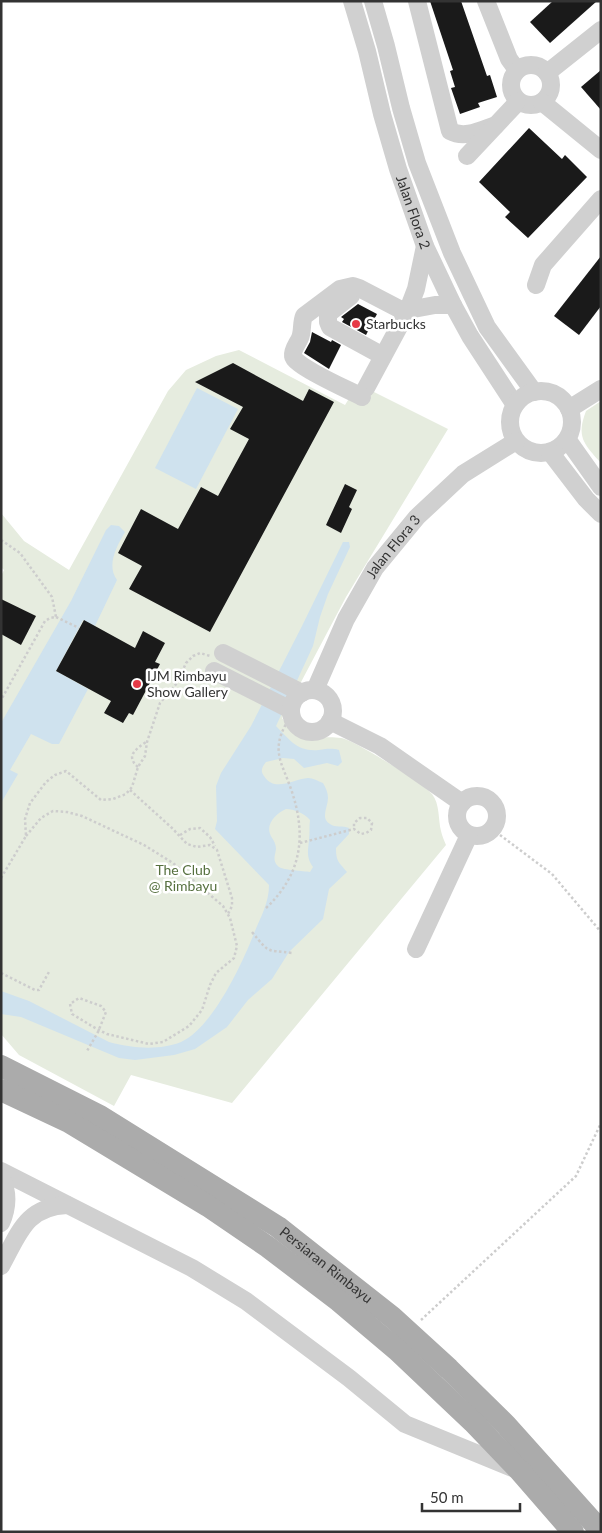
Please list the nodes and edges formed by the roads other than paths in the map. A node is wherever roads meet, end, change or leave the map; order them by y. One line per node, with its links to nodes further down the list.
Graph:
1 (352, 1): 14 (street, Jalan Flora 2)
2 (373, 1): 20 (street, Jalan Flora 2)
3 (418, 1): 10 (street)
4 (486, 1): 6 (street)
5 (601, 30): 7 (street)
6 (517, 70): 7 (street); 8 (street)
7 (547, 73): 9 (street)
8 (517, 101): 9 (street); 10 (street)
9 (542, 102): 11 (street)
10 (496, 125): 12 (street)
11 (601, 150)
12 (467, 156)
13 (601, 199): 15 (street)
14 (425, 246): 16 (street, Jalan Flora 2); 17 (street)
15 (536, 285)
16 (453, 304): 17 (street); 21 (street, Jalan Flora 2)
17 (406, 314): 18 (street); 18 (street); 18 (street)
18 (383, 356)
19 (601, 389): 22 (street)
20 (534, 392): 21 (street); 22 (street)
21 (515, 405): 24 (street)
22 (569, 409): 23 (street)
23 (567, 439): 25 (street); 26 (street)
24 (516, 441): 25 (street); 28 (street, Jalan Flora 3)
25 (550, 452): 27 (street)
26 (601, 487)
27 (601, 514)
28 (305, 691): 29 (street); 29 (street); 30 (street)
29 (290, 709): 30 (street)
30 (330, 722): 31 (street)
31 (462, 803): 32 (street); 32 (street)
32 (469, 834): 33 (street)
33 (416, 949)
34 (1, 1066): 43 (main road, Persiaran Rimbayu)
35 (1, 1090): 41 (main road, Persiaran Rimbayu)
36 (1, 1171): 38 (street)
37 (1, 1177): 39 (street)
38 (67, 1205): 40 (street); 41 (street)
39 (1, 1224)
40 (1, 1266)
41 (520, 1471): 42 (main road, Persiaran Rimbayu)
42 (573, 1532)
43 (601, 1532)

